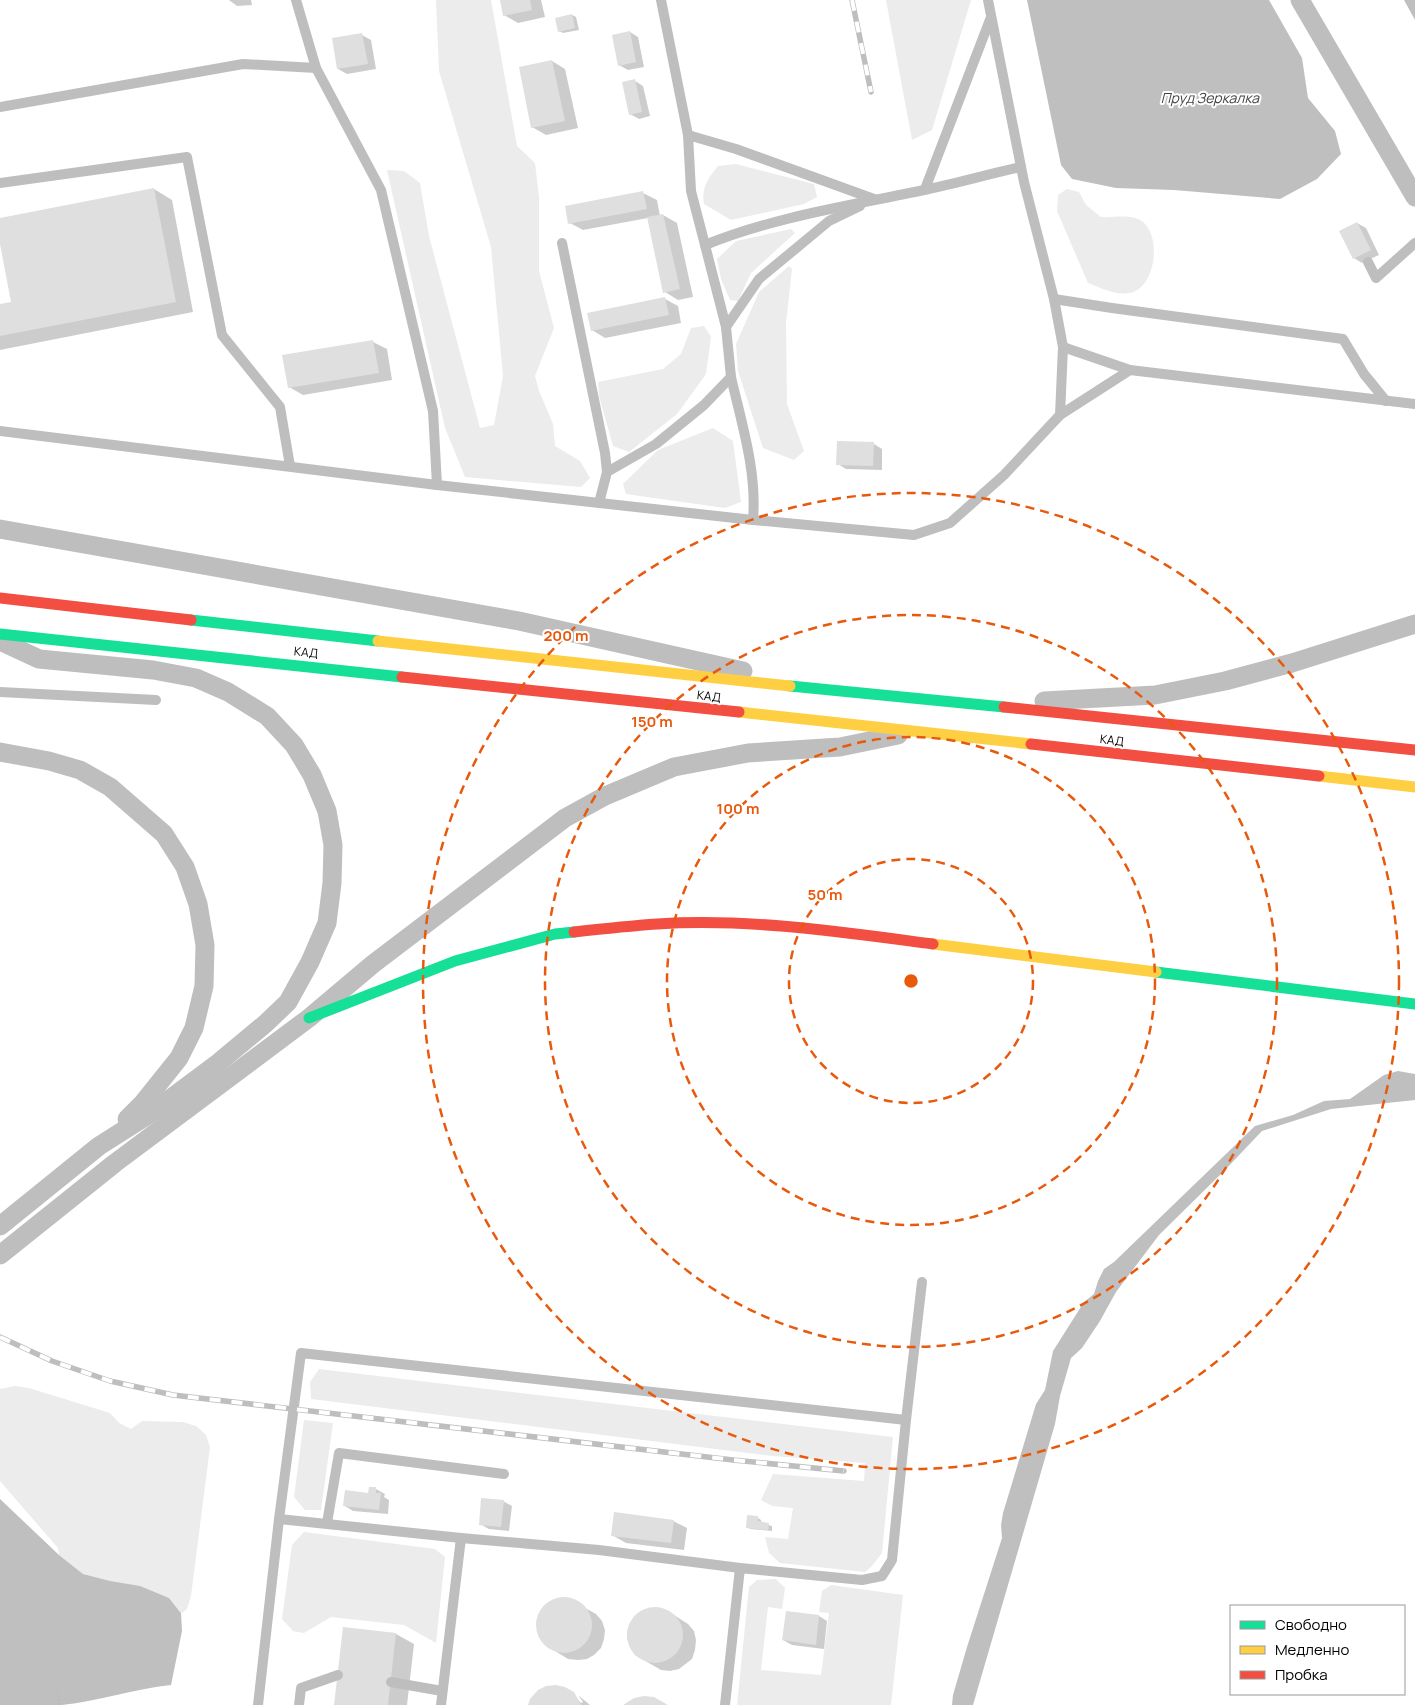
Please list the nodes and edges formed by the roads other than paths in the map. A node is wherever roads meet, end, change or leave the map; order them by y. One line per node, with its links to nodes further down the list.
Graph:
1 (296, 0): 6 (lane)
2 (661, 0): 8 (lane)
3 (988, 0): 5 (lane)
4 (1300, 0): 12 (street)
5 (991, 16): 9 (lane); 11 (lane)
6 (316, 68): 7 (lane); 29 (lane)
7 (0, 107)
8 (688, 135): 13 (lane); 16 (lane)
9 (1021, 166): 11 (lane); 18 (lane)
10 (0, 183): 27 (lane)
11 (925, 190): 13 (lane)
12 (1415, 197)
13 (875, 200): 16 (lane); 19 (lane)
14 (562, 243): 28 (lane)
15 (1415, 243): 17 (lane)
16 (705, 245): 19 (lane)
17 (1368, 262)
18 (1054, 299): 20 (lane); 23 (lane)
19 (726, 327): 22 (lane)
20 (1063, 347): 21 (lane); 25 (lane)
21 (1130, 370): 23 (lane); 25 (lane)
22 (731, 377): 28 (lane); 31 (lane)
23 (1386, 402): 24 (lane)
24 (1415, 404)
25 (1060, 415): 31 (lane)
26 (0, 431): 27 (lane)
27 (290, 466): 29 (lane)
28 (607, 472): 30 (lane)
29 (437, 485): 30 (lane)
30 (599, 503): 31 (lane)
31 (753, 520)
32 (0, 529): 37 (street)
33 (0, 598): 37 (main road, КАД)
34 (1415, 624): 40 (street)
35 (0, 634): 41 (main road, КАД)
36 (0, 642): 47 (street)
37 (822, 688): 40 (main road, КАД)
38 (0, 692): 39 (lane)
39 (156, 700)
40 (970, 703): 42 (main road, КАД)
41 (918, 731): 44 (main road, КАД); 46 (street)
42 (1415, 750)
43 (0, 752): 47 (street)
44 (1415, 787)
45 (1415, 1004): 46 (main road)
46 (309, 1018): 49 (street)
47 (100, 1146): 48 (street)
48 (0, 1226)
49 (0, 1255)
50 (922, 1282): 51 (lane)
51 (906, 1420): 53 (lane); 56 (lane)
52 (504, 1474): 54 (lane)
53 (279, 1518): 54 (lane); 60 (lane)
54 (327, 1523): 55 (lane)
55 (461, 1538): 56 (lane); 59 (lane)
56 (740, 1568): 63 (lane)
57 (338, 1675): 61 (lane)
58 (391, 1682): 59 (lane)
59 (442, 1691): 62 (lane)
60 (258, 1705)
61 (299, 1705)
62 (441, 1705)
63 (725, 1705)

